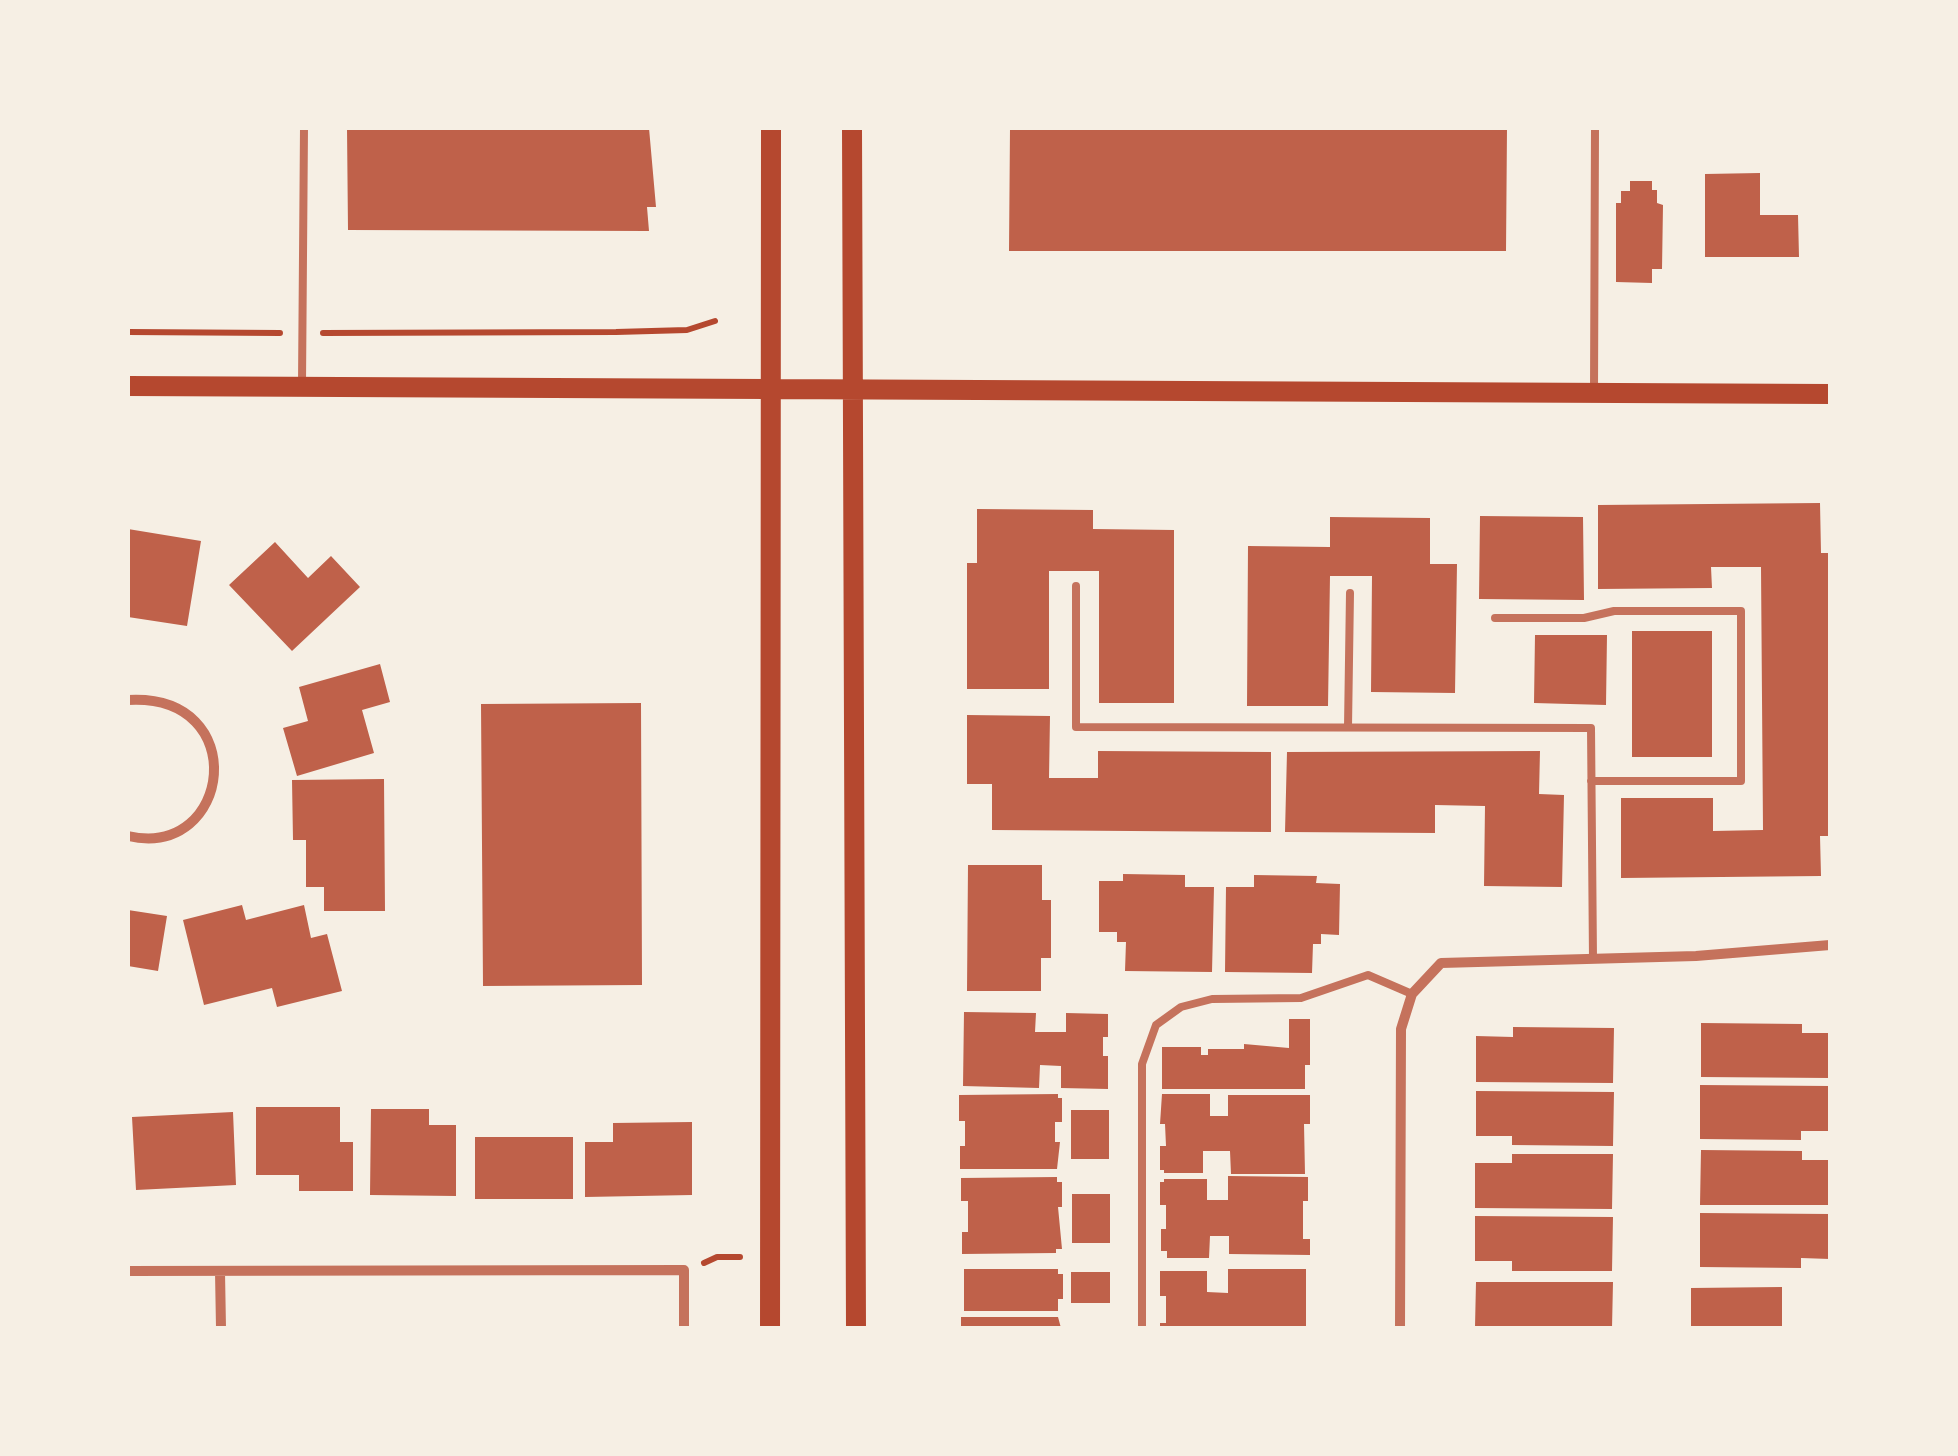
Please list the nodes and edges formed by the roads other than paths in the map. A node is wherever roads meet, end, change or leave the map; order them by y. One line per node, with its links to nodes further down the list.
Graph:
1 (304, 128): 6 (lane)
2 (772, 128): 7 (main road)
3 (852, 128): 8 (main road)
4 (1595, 128): 9 (lane)
5 (128, 386): 6 (main road)
6 (302, 388): 7 (main road)
7 (772, 388): 8 (main road); 25 (main road)
8 (852, 388): 9 (main road); 26 (main road)
9 (1594, 394): 10 (main road)
10 (1830, 394)
11 (1076, 586): 15 (lane)
12 (1350, 593): 15 (lane)
13 (1495, 618): 16 (lane)
14 (128, 700): 17 (street)
15 (1348, 728): 16 (lane)
16 (1592, 781): 19 (lane)
17 (128, 836)
18 (1830, 944): 19 (street)
19 (1593, 959): 20 (street)
20 (1412, 994): 27 (lane); 28 (street)
21 (128, 1272): 22 (street)
22 (220, 1272): 23 (street); 24 (street)
23 (221, 1328)
24 (684, 1328)
25 (770, 1328)
26 (856, 1328)
27 (1142, 1328)
28 (1400, 1328)

